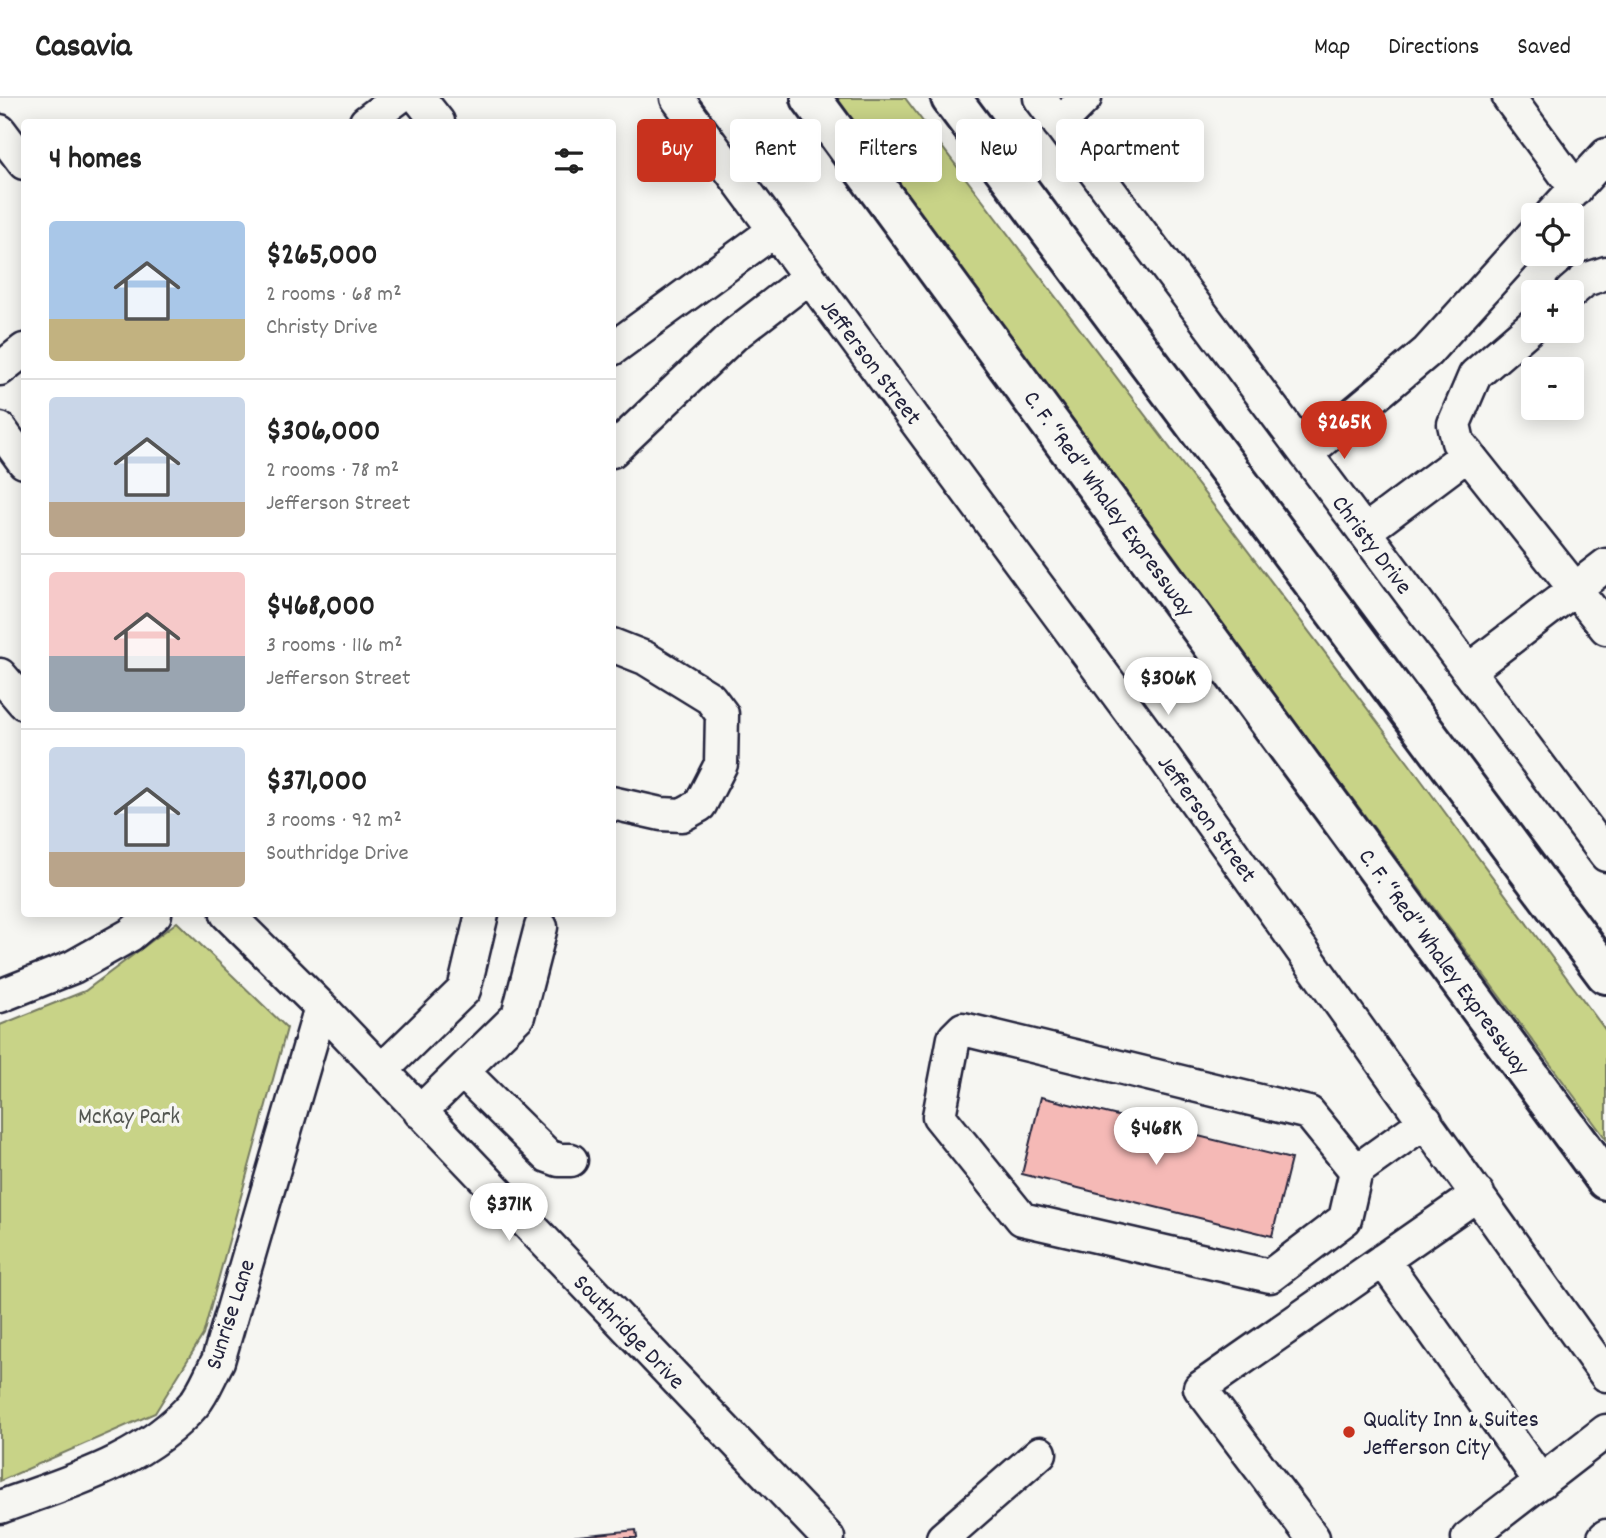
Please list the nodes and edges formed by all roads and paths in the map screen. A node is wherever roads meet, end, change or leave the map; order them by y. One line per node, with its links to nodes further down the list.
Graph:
1 (398, 98): 9 (street)
2 (419, 98): 10 (street)
3 (677, 98): 19 (street, Jefferson Street)
4 (811, 98): 56 (highway, C. F. “Red” Whaley Expressway)
5 (951, 98): 47 (highway)
6 (1040, 98): 12 (street, Christy Drive)
7 (1085, 98): 11 (street)
8 (1509, 98): 17 (street)
9 (370, 119)
10 (436, 119)
11 (1064, 119)
12 (1056, 120)
13 (0, 131): 15 (street)
14 (1606, 155): 17 (street)
15 (21, 159)
16 (1102, 182): 30 (street, Christy Drive)
17 (1576, 189): 18 (street)
18 (1563, 203)
19 (775, 230): 22 (street, Jefferson Street); 25 (street)
20 (1521, 248): 30 (street)
21 (1606, 273): 23 (street)
22 (809, 277): 29 (street); 53 (street, Jefferson Street)
23 (1584, 281)
24 (1521, 335): 31 (street)
25 (616, 345)
26 (21, 353): 27 (street)
27 (0, 369)
28 (0, 429): 32 (street)
29 (616, 447)
30 (1306, 454): 33 (street, Christy Drive)
31 (1468, 454): 33 (street); 35 (street)
32 (21, 457)
33 (1364, 531): 38 (street, Christy Drive)
34 (1606, 565): 35 (street)
35 (1574, 589): 36 (street); 38 (street)
36 (1606, 628)
37 (616, 647): 41 (street)
38 (1468, 671): 42 (street, Christy Drive)
39 (0, 675): 40 (street)
40 (21, 700)
41 (616, 804)
42 (1606, 855)
43 (151, 917): 48 (street)
44 (230, 917): 49 (street, Southridge Drive)
45 (481, 917): 50 (street)
46 (541, 927): 51 (street)
47 (1606, 974)
48 (0, 996)
49 (321, 1007): 50 (street, Southridge Drive); 63 (street, Sunrise Lane)
50 (381, 1071): 52 (street, Southridge Drive)
51 (462, 1071): 52 (street); 54 (street)
52 (420, 1112): 64 (street, Southridge Drive)
53 (1426, 1121): 55 (street); 57 (street, Jefferson Street)
54 (570, 1160)
55 (1356, 1171): 55 (street)
56 (1606, 1180)
57 (1478, 1194): 58 (street); 59 (street, Jefferson Street)
58 (1383, 1260): 62 (street); 66 (street)
59 (1606, 1375)
60 (1606, 1432): 62 (street)
61 (1040, 1453): 65 (street)
62 (1541, 1482): 67 (street)
63 (0, 1507)
64 (828, 1538)
65 (943, 1538)
66 (1313, 1538)
67 (1468, 1538)

